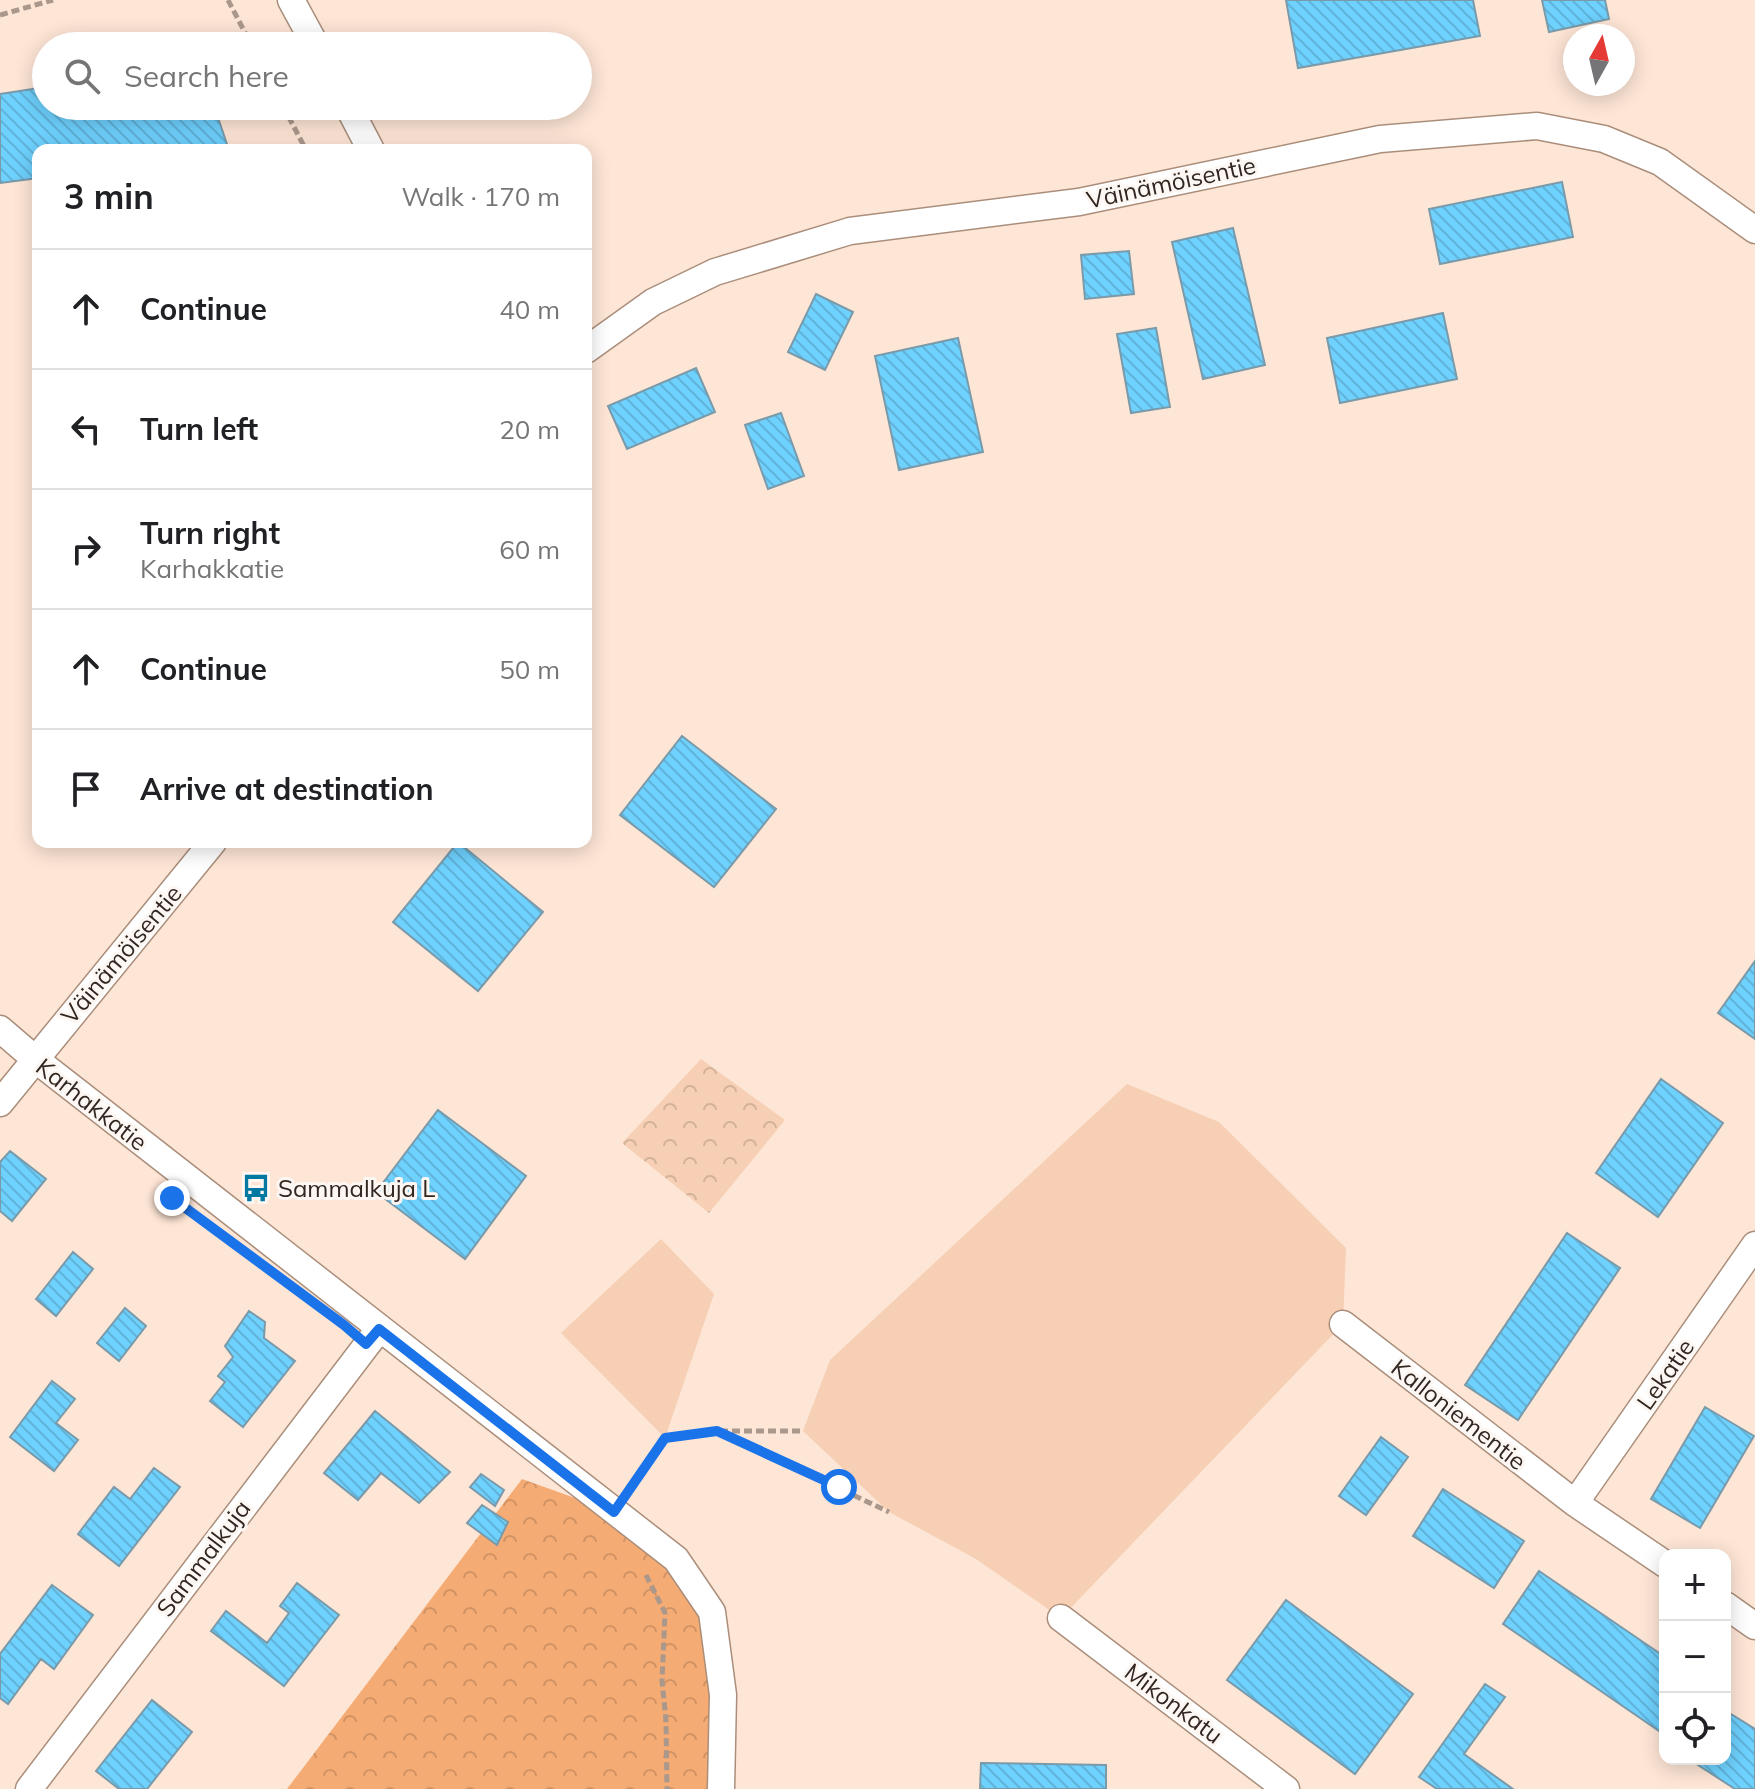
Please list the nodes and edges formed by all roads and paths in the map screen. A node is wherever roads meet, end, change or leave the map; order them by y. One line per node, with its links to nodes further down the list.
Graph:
1 (53, 0): 4 (path)
2 (228, 0): 5 (path)
3 (291, 0): 6 (street)
4 (0, 15)
5 (245, 32)
6 (308, 32)
7 (290, 120): 9 (path)
8 (355, 120): 10 (street)
9 (303, 144)
10 (368, 144)
11 (1755, 230): 12 (street, Väinämöisentie)
12 (592, 346)
13 (208, 848): 15 (street, Väinämöisentie)
14 (0, 1029): 15 (street, Karhakkatie)
15 (35, 1059): 16 (street, Väinämöisentie); 19 (street, Karhakkatie)
16 (0, 1103)
17 (1755, 1245): 22 (street, Lekatie)
18 (1343, 1324): 22 (street, Kalloniementie)
19 (379, 1329): 23 (street, Karhakkatie); 30 (street, Sammalkuja)
20 (717, 1431): 21 (path); 23 (path); 24 (path)
21 (803, 1431)
22 (1575, 1503): 25 (street, Kalloniementie)
23 (614, 1512): 32 (street, Karhakkatie)
24 (889, 1512)
25 (1659, 1560)
26 (642, 1569): 31 (path)
27 (1731, 1609): 29 (street)
28 (1061, 1618): 33 (street, Mikonkatu)
29 (1755, 1626)
30 (29, 1789)
31 (667, 1789)
32 (721, 1789)
33 (1286, 1789)

